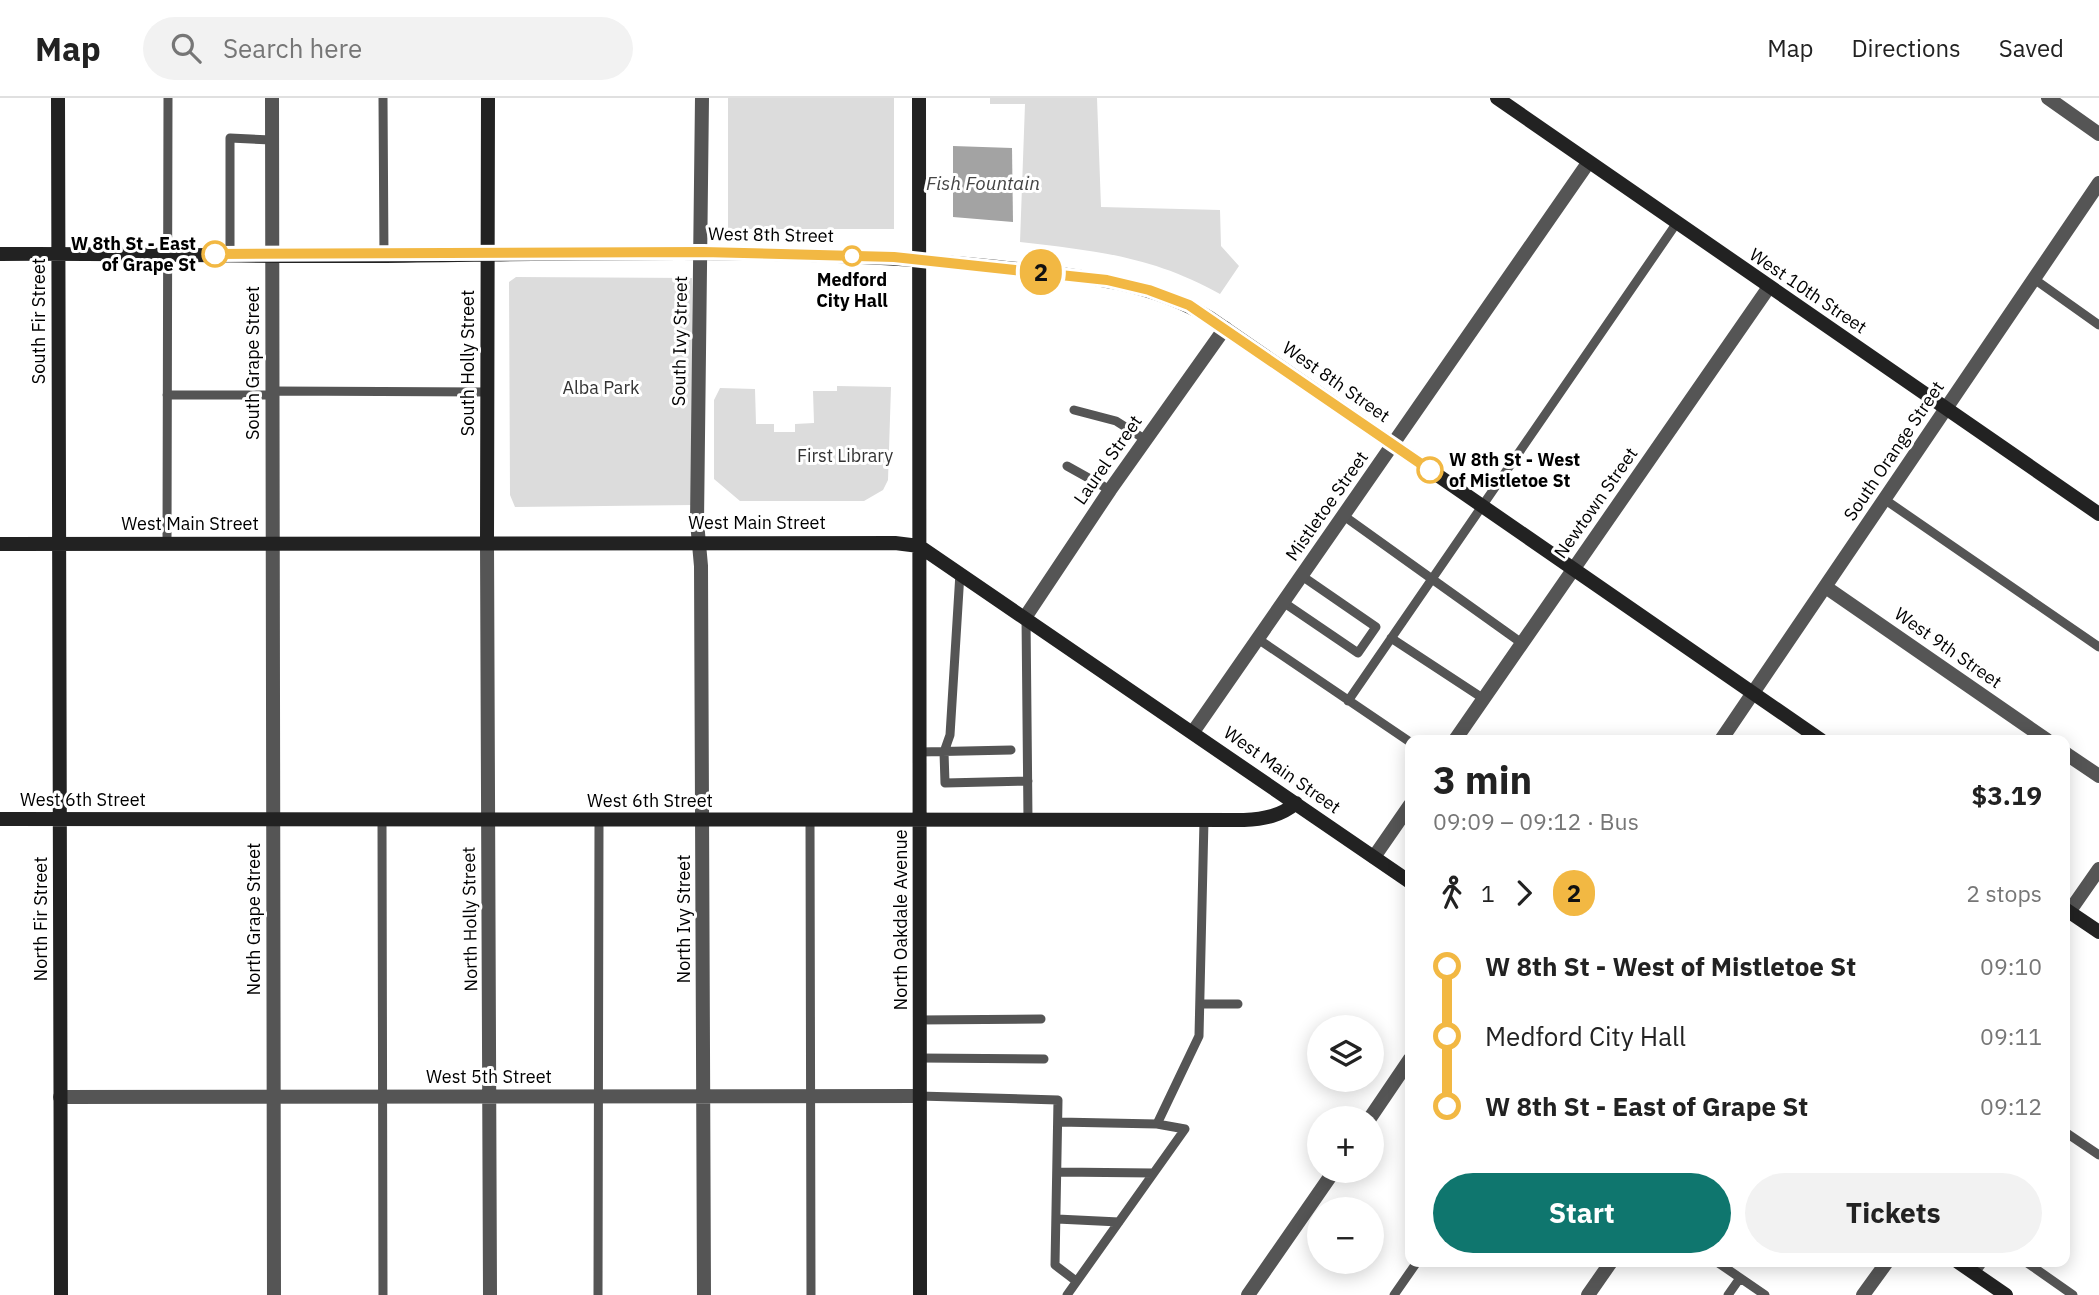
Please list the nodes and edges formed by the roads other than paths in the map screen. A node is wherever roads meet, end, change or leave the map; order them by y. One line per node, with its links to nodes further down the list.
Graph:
1 (58, 98): 16 (street, South Fir Street)
2 (168, 98): 18 (lane)
3 (272, 98): 11 (street, South Grape Street)
4 (383, 98): 22 (lane)
5 (488, 98): 20 (street, South Holly Street)
6 (702, 98): 15 (street, South Ivy Street)
7 (919, 98): 23 (street, North Oakdale Avenue)
8 (1497, 98): 12 (street, West 10th Street)
9 (2048, 98): 10 (street)
10 (2099, 134)
11 (271, 140): 19 (lane); 21 (street, South Grape Street)
12 (1588, 163): 14 (street, West 10th Street); 34 (street, Mistletoe Street)
13 (2099, 183): 24 (street, South Orange Street)
14 (1676, 224): 25 (street, West 10th Street); 38 (lane)
15 (703, 252): 20 (street, West 8th Street); 23 (street, West 8th Street); 43 (street, South Ivy Street)
16 (58, 253): 17 (street, West 8th Street); 18 (street, West 8th Street); 45 (street, South Fir Street)
17 (0, 254)
18 (169, 254): 19 (street, West 8th Street); 30 (lane)
19 (230, 254): 21 (street, West 8th Street)
20 (488, 254): 22 (street, West 8th Street); 28 (street, South Holly Street)
21 (272, 255): 22 (street, West 8th Street); 29 (street, South Grape Street)
22 (384, 256)
23 (919, 259): 27 (street, West 8th Street); 47 (street, North Oakdale Avenue)
24 (2034, 279): 26 (lane); 31 (street, South Orange Street)
25 (1769, 287): 31 (street, West 10th Street); 48 (street, Newtown Street)
26 (2099, 325)
27 (1225, 328): 33 (street, Laurel Street); 34 (street, West 8th Street)
28 (488, 392): 29 (lane); 42 (street, South Holly Street)
29 (273, 393): 30 (lane); 41 (street, South Grape Street)
30 (167, 395): 46 (lane)
31 (1946, 408): 37 (street, South Orange Street); 39 (street, West 10th Street)
32 (1074, 410): 33 (lane)
33 (1146, 440): 36 (street, Laurel Street)
34 (1393, 445): 38 (street, West 8th Street); 40 (street, Mistletoe Street)
35 (1067, 466): 36 (lane)
36 (1110, 490): 54 (street, Laurel Street)
37 (1884, 499): 52 (street, South Orange Street); 58 (lane)
38 (1482, 506): 48 (street, West 8th Street); 51 (lane)
39 (2099, 514)
40 (1344, 516): 50 (street, Mistletoe Street); 51 (lane)
41 (272, 543): 42 (street, West Main Street); 46 (street, West Main Street); 78 (street, North Grape Street)
42 (487, 543): 43 (street, West Main Street); 80 (street, North Holly Street)
43 (699, 543): 47 (street, West Main Street); 82 (street, North Ivy Street)
44 (0, 544): 45 (street, West Main Street)
45 (59, 544): 46 (street, West Main Street); 77 (street, North Fir Street)
46 (167, 544)
47 (919, 546): 49 (street, West Main Street); 69 (street, North Oakdale Avenue)
48 (1574, 569): 57 (street, Newtown Street); 59 (street, West 8th Street)
49 (960, 571): 54 (street, West Main Street); 70 (lane)
50 (1302, 576): 53 (street, Mistletoe Street); 53 (lane)
51 (1432, 579): 55 (lane); 57 (lane)
52 (1827, 588): 59 (street, South Orange Street); 66 (street, West 9th Street)
53 (1283, 602): 56 (street, Mistletoe Street)
54 (1026, 617): 62 (street, West Main Street); 73 (lane)
55 (1391, 638): 60 (lane); 61 (lane)
56 (1258, 639): 61 (lane); 62 (street, Mistletoe Street)
57 (1523, 643): 60 (street, Newtown Street)
58 (2099, 646)
59 (1754, 693): 64 (street, South Orange Street); 65 (street, West 8th Street)
60 (1484, 699): 63 (street, Newtown Street)
61 (1348, 701): 67 (lane)
62 (1193, 732): 74 (street, West Main Street)
63 (1459, 735)
64 (1725, 735)
65 (1814, 735)
66 (2040, 735)
67 (1405, 739)
68 (1011, 750): 70 (lane)
69 (920, 752): 70 (lane); 84 (street, North Oakdale Avenue)
70 (944, 752): 73 (lane)
71 (2070, 756): 72 (street)
72 (2099, 776)
73 (1028, 781): 85 (lane)
74 (1297, 803): 86 (street, West 6th Street); 87 (street, West Main Street)
75 (1405, 812): 87 (street)
76 (0, 819): 77 (street, West 6th Street)
77 (60, 819): 78 (street, West 6th Street); 102 (street, North Fir Street)
78 (273, 819): 79 (street, West 6th Street); 103 (street, North Grape Street)
79 (382, 820): 80 (street, West 6th Street); 104 (lane)
80 (488, 820): 81 (street, West 6th Street); 105 (street, North Holly Street)
81 (599, 820): 82 (street, West 6th Street); 106 (lane)
82 (703, 820): 83 (street, West 6th Street); 100 (street, North Ivy Street)
83 (810, 820): 84 (street, West 6th Street); 107 (lane)
84 (921, 820): 85 (street, West 6th Street); 96 (street, North Oakdale Avenue)
85 (1028, 820): 86 (street, West 6th Street)
86 (1204, 820): 93 (lane)
87 (1374, 857): 89 (street, West Main Street)
88 (2099, 869): 90 (street)
89 (1405, 879)
90 (2070, 906)
91 (2070, 912): 92 (street)
92 (2099, 932)
93 (1200, 1004): 94 (lane); 110 (lane)
94 (1238, 1004)
95 (1041, 1018): 96 (lane)
96 (919, 1020): 97 (street, North Oakdale Avenue)
97 (919, 1058): 98 (lane); 101 (street, North Oakdale Avenue)
98 (1044, 1059)
99 (1405, 1066): 108 (street)
100 (704, 1096): 106 (street, West 5th Street); 107 (street, West 5th Street); 131 (street, North Ivy Street)
101 (919, 1096): 107 (street, West 5th Street); 109 (lane); 133 (street, North Oakdale Avenue)
102 (60, 1097): 103 (street, West 5th Street); 126 (street, North Fir Street)
103 (274, 1097): 104 (street, West 5th Street); 127 (street, North Grape Street)
104 (383, 1097): 105 (street, West 5th Street); 128 (lane)
105 (491, 1097): 106 (street, West 5th Street); 129 (street, North Holly Street)
106 (599, 1097): 130 (lane)
107 (810, 1097): 132 (lane)
108 (1378, 1106)
109 (1059, 1122): 110 (lane); 113 (lane)
110 (1157, 1124): 114 (lane)
111 (2070, 1135): 112 (lane)
112 (2099, 1154)
113 (1058, 1172): 114 (lane); 116 (lane)
114 (1153, 1173): 117 (lane)
115 (1326, 1183): 135 (street)
116 (1057, 1219): 117 (lane); 125 (lane)
117 (1119, 1222): 125 (lane)
118 (1414, 1267): 136 (lane)
119 (1608, 1267): 137 (street)
120 (1724, 1267): 124 (lane)
121 (1883, 1267): 140 (street)
122 (2033, 1267): 142 (lane)
123 (1979, 1268): 141 (street)
124 (1740, 1278): 138 (lane); 139 (lane)
125 (1076, 1281): 134 (lane)
126 (61, 1295)
127 (274, 1295)
128 (383, 1295)
129 (490, 1295)
130 (598, 1295)
131 (704, 1295)
132 (811, 1295)
133 (920, 1295)
134 (1067, 1295)
135 (1248, 1295)
136 (1394, 1295)
137 (1588, 1295)
138 (1728, 1295)
139 (1765, 1295)
140 (1863, 1295)
141 (2006, 1295)
142 (2073, 1295)

